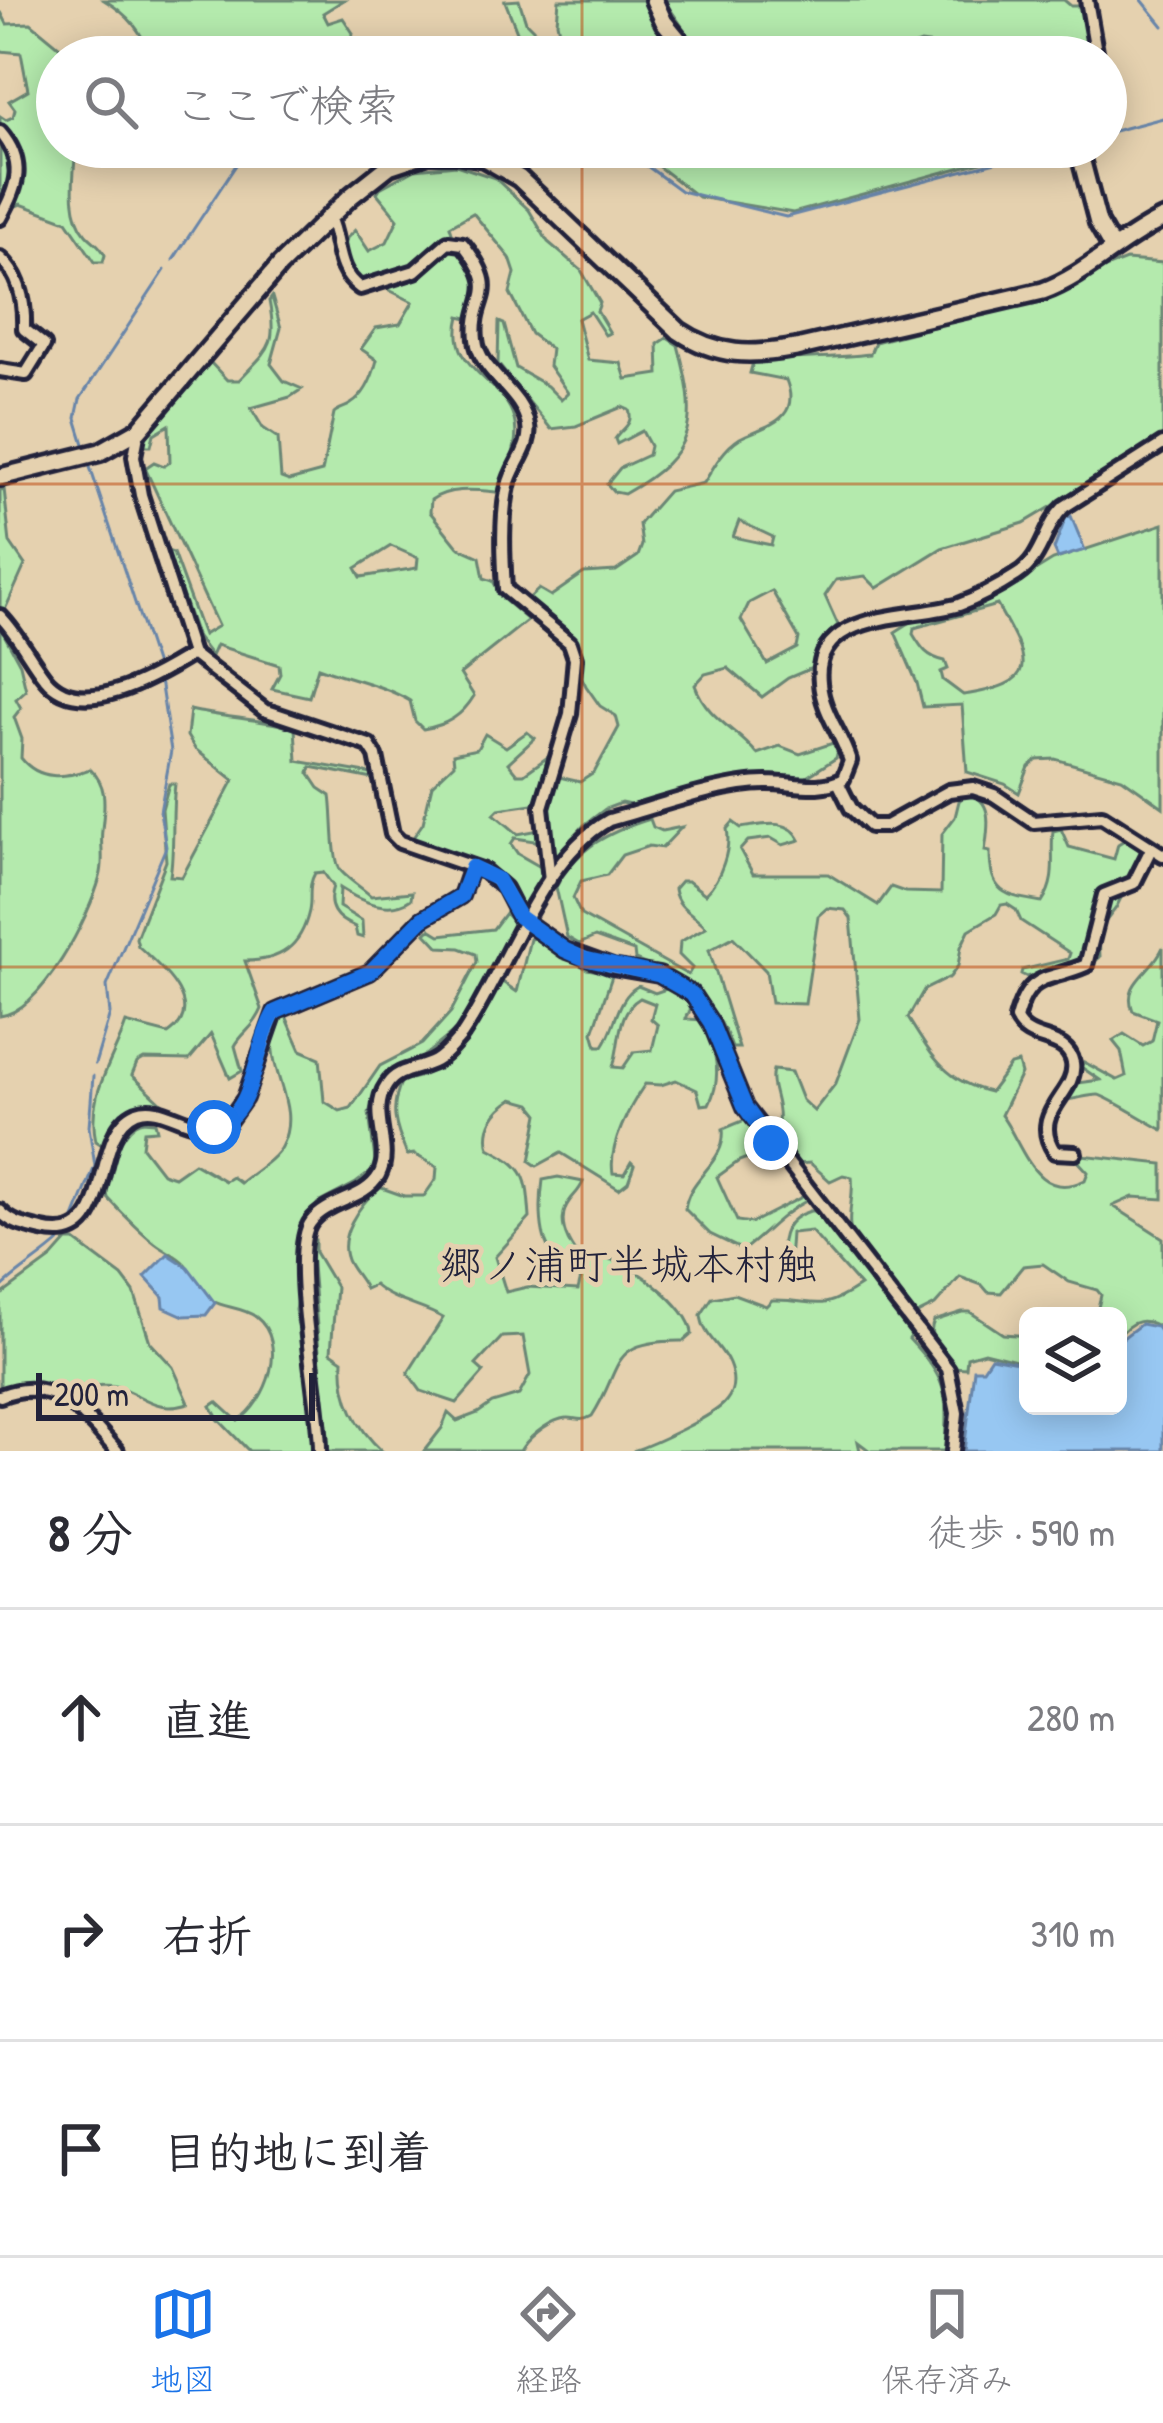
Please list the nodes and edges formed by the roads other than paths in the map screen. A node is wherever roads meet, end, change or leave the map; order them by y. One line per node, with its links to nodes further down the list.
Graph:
1 (654, 0): 3 (street)
2 (1087, 0): 4 (street)
3 (676, 36)
4 (1093, 36)
5 (0, 132): 10 (street)
6 (388, 168): 9 (street)
7 (502, 168): 12 (street)
8 (1084, 168): 12 (street)
9 (329, 217): 15 (street); 23 (street)
10 (0, 218)
11 (1163, 219): 12 (street)
12 (1113, 249)
13 (0, 257): 14 (street)
14 (0, 370)
15 (139, 430): 17 (street); 19 (street)
16 (1163, 444): 20 (street)
17 (0, 477)
18 (0, 616): 19 (street)
19 (192, 654): 22 (street)
20 (838, 782): 21 (street); 23 (street)
21 (1157, 852): 25 (street)
22 (472, 867): 24 (street); 26 (street)
23 (550, 880): 24 (street)
24 (526, 922): 29 (street); 30 (street)
25 (1075, 1153)
26 (0, 1211)
27 (0, 1396): 28 (street)
28 (117, 1451)
29 (320, 1451)
30 (953, 1451)

